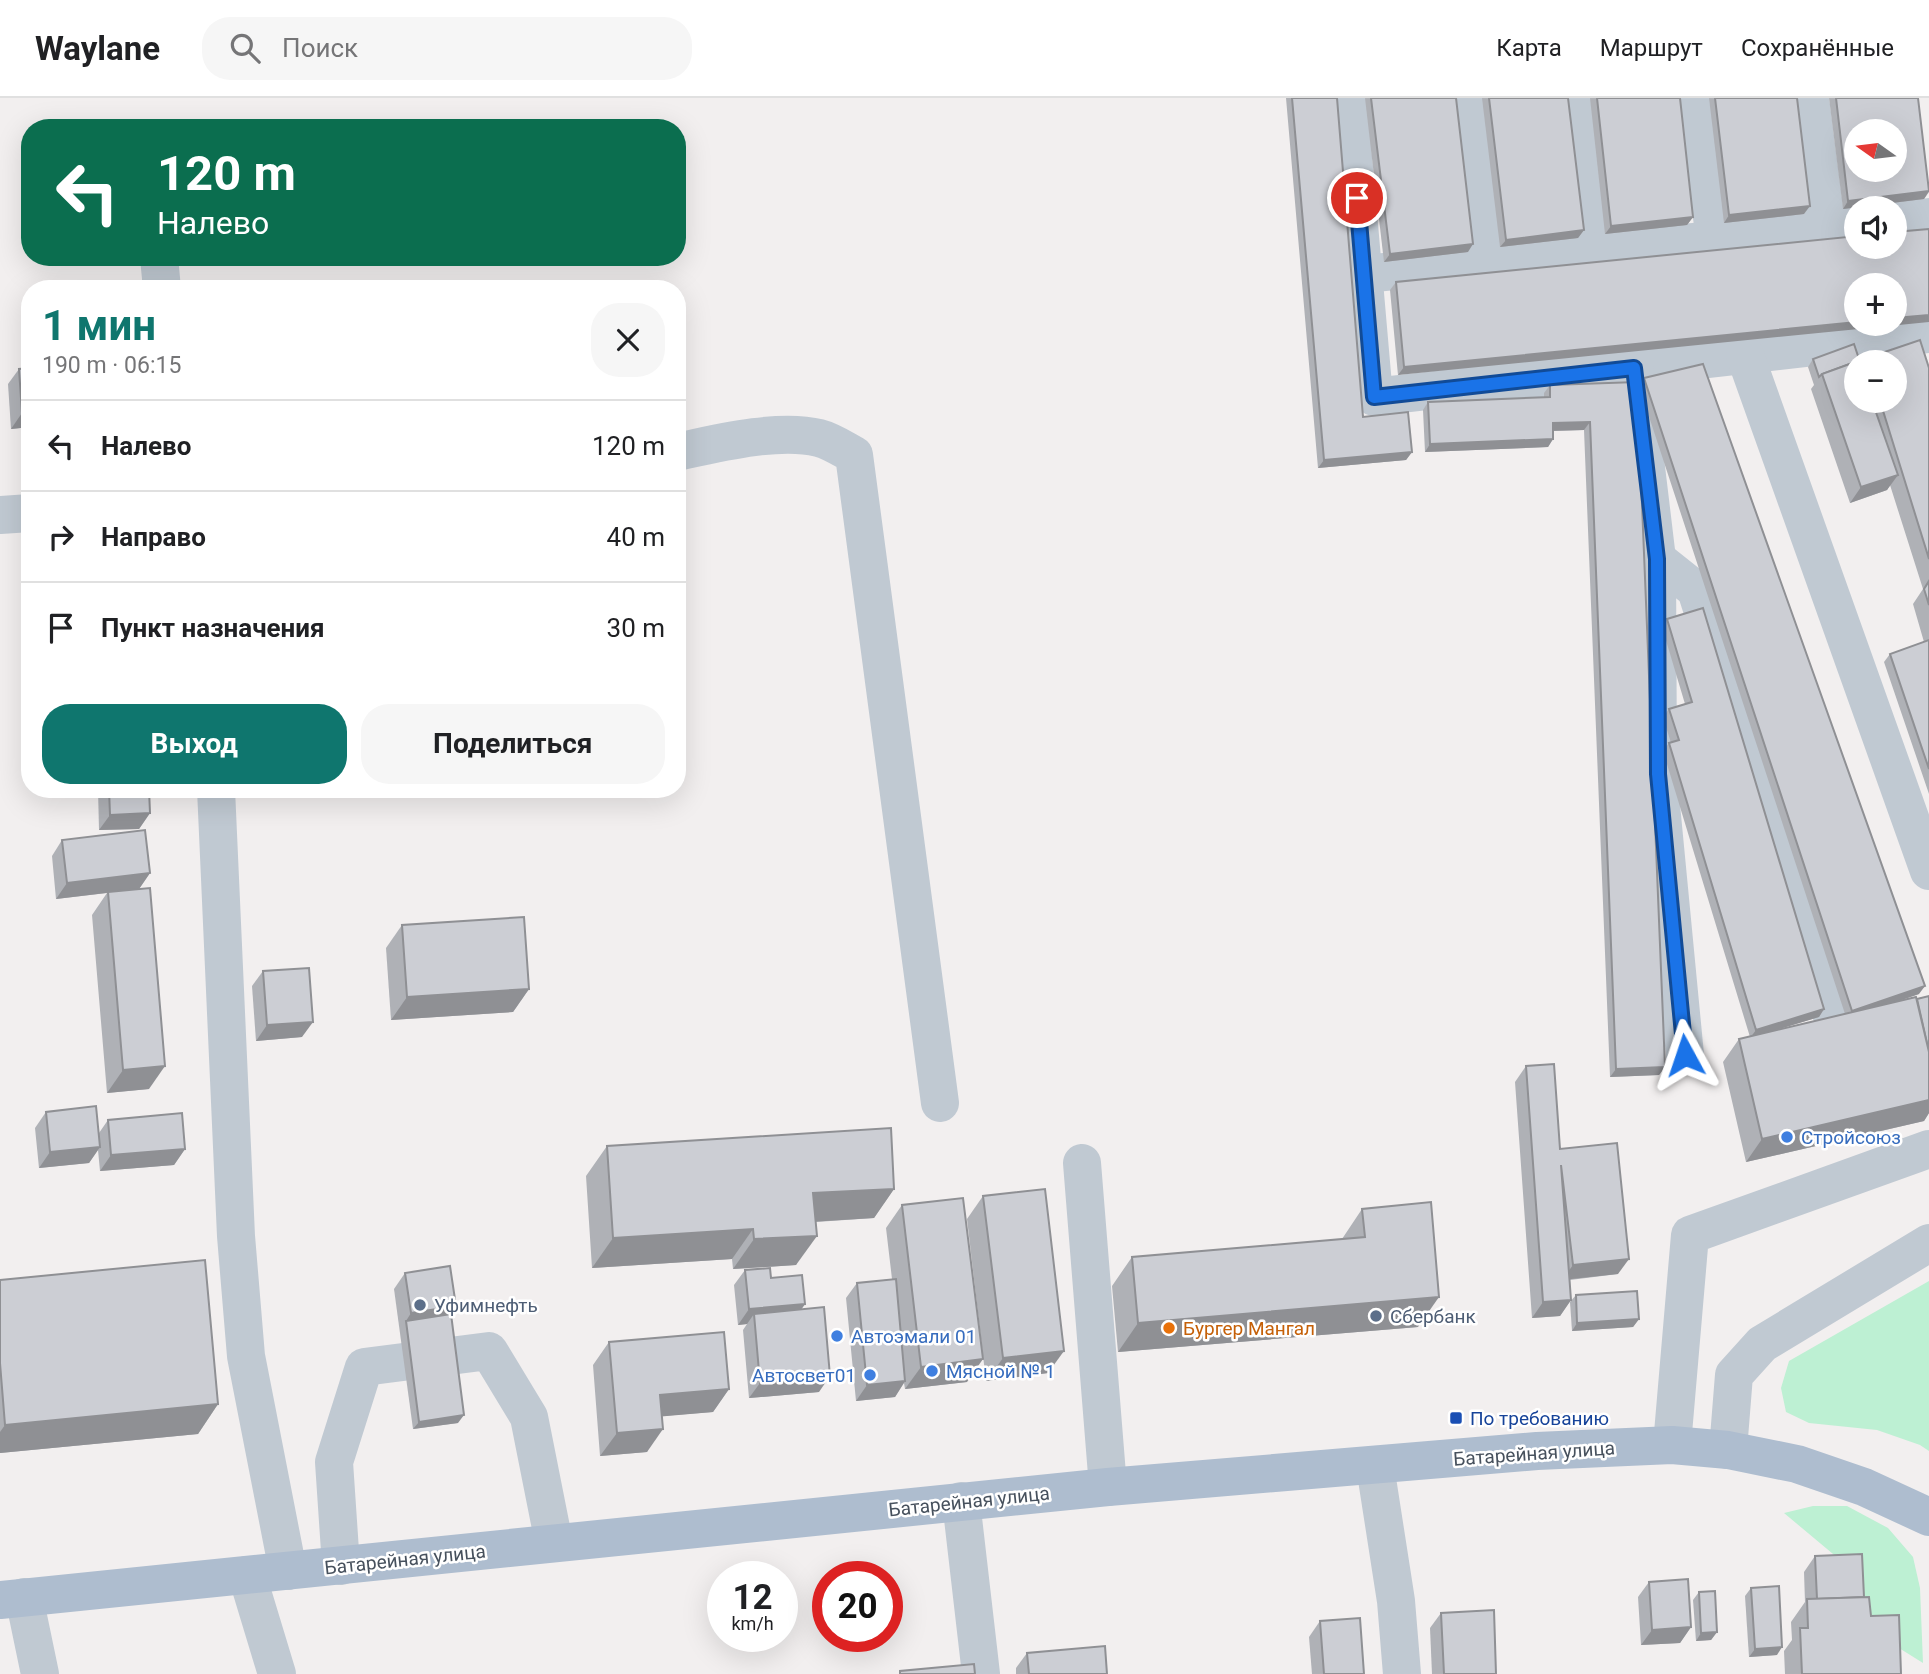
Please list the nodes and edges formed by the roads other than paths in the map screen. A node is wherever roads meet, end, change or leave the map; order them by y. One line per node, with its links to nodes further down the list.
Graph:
1 (1348, 98): 12 (street)
2 (1464, 98): 11 (street)
3 (1573, 98): 10 (street)
4 (1696, 98): 9 (street)
5 (1810, 98): 8 (street)
6 (1929, 217): 7 (street)
7 (1907, 220)
8 (1842, 228): 9 (street)
9 (1715, 241): 10 (street)
10 (1591, 253): 11 (street)
11 (1485, 264): 12 (street)
12 (1364, 274): 15 (street)
13 (1929, 334): 14 (street)
14 (1745, 355): 15 (street); 21 (street)
15 (1634, 368): 19 (street)
16 (686, 450): 24 (street)
17 (21, 514): 18 (street)
18 (0, 515)
19 (1657, 559): 22 (street); 23 (street)
20 (216, 798): 36 (street)
21 (1929, 871)
22 (1831, 1013)
23 (1685, 1055)
24 (940, 1103)
25 (1929, 1149): 28 (street)
26 (1082, 1163): 31 (street)
27 (1929, 1242): 29 (street)
28 (1672, 1445): 29 (main road, Батарейная улица); 30 (main road, Батарейная улица)
29 (1728, 1450): 33 (main road, Батарейная улица)
30 (1376, 1466): 31 (main road, Батарейная улица); 42 (street)
31 (1108, 1487): 32 (main road, Батарейная улица)
32 (961, 1501): 34 (main road, Батарейная улица); 41 (street)
33 (1929, 1517)
34 (554, 1544): 35 (main road, Батарейная улица); 35 (street)
35 (341, 1566): 36 (main road, Батарейная улица)
36 (288, 1571): 37 (main road, Батарейная улица)
37 (247, 1575): 38 (main road, Батарейная улица); 40 (street)
38 (12, 1599): 39 (street)
39 (40, 1674)
40 (277, 1674)
41 (981, 1674)
42 (1402, 1674)

